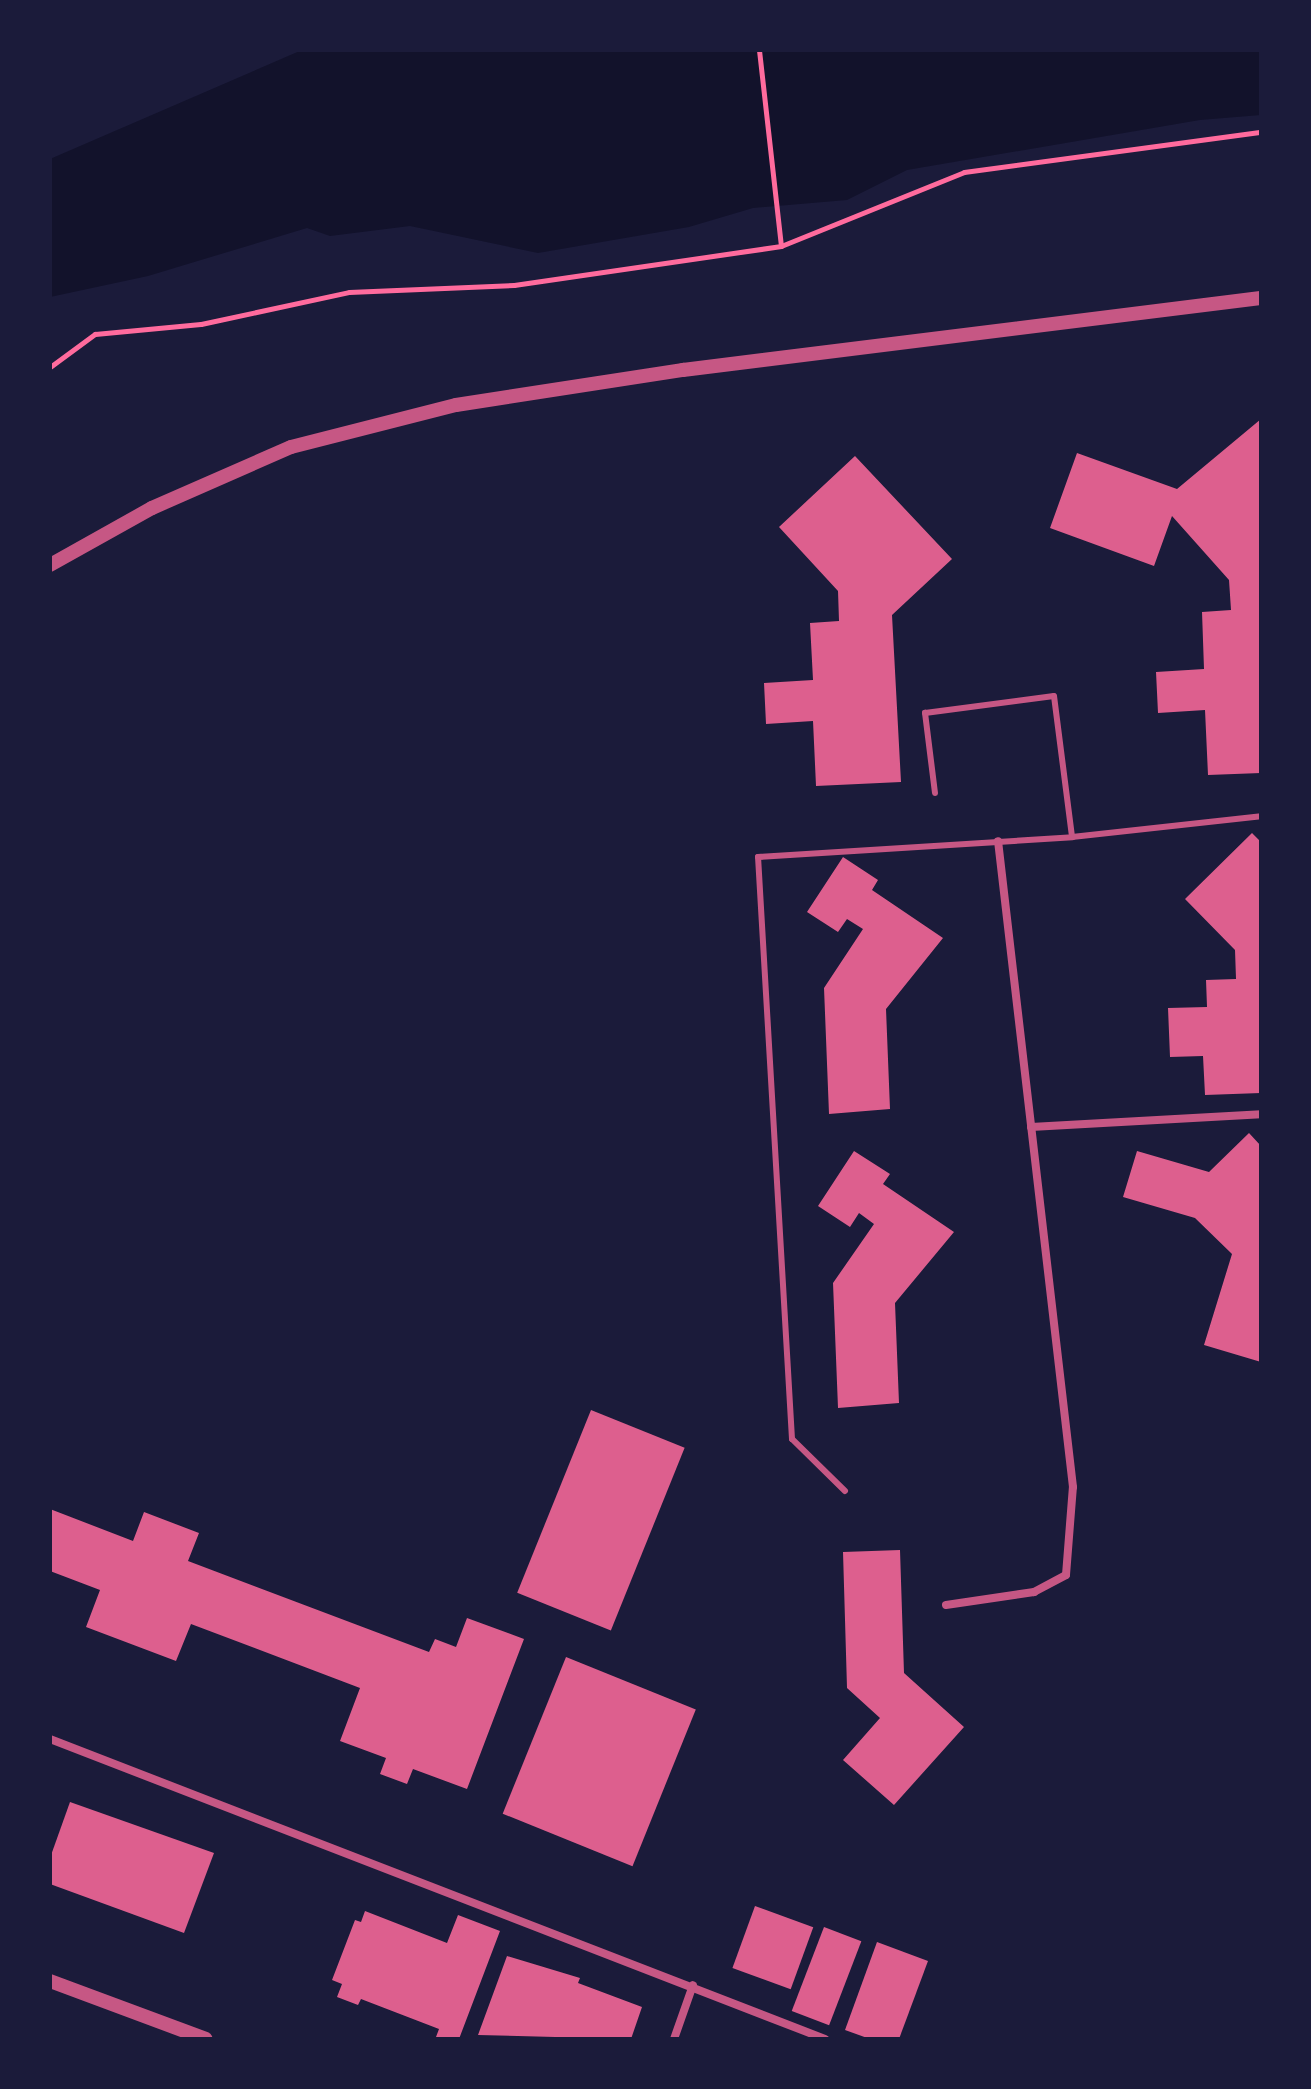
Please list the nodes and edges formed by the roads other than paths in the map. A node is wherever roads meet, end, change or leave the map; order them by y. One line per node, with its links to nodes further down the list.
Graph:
1 (1261, 298): 2 (street)
2 (50, 565)
3 (935, 793): 5 (lane)
4 (1261, 816): 5 (lane)
5 (1072, 837): 6 (lane)
6 (998, 841): 8 (street); 9 (lane)
7 (1261, 1114): 8 (street)
8 (1031, 1127): 10 (street)
9 (845, 1491)
10 (946, 1605)
11 (50, 1739): 13 (street)
12 (50, 1981): 14 (street)
13 (693, 1985): 15 (street); 16 (street)
14 (206, 2039)
15 (674, 2039)
16 (825, 2039)

